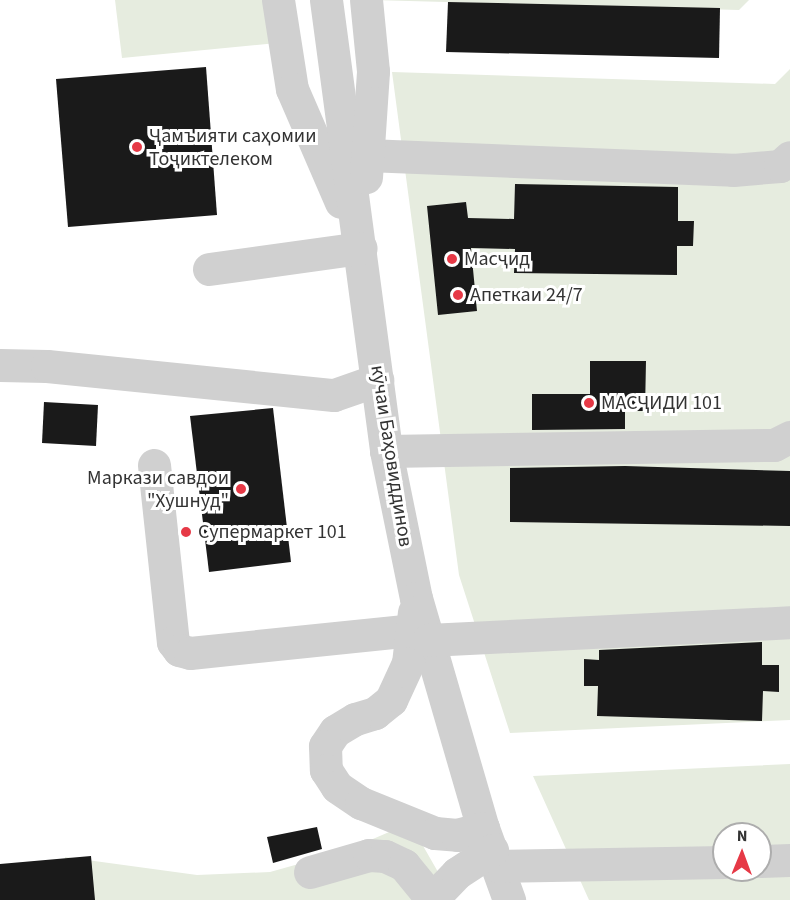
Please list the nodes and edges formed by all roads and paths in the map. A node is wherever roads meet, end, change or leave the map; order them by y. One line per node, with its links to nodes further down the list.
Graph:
1 (278, 0): 6 (street)
2 (326, 0): 6 (street, кӯчаи Баҳовиддинов)
3 (366, 0): 4 (street)
4 (367, 155): 5 (street); 6 (street)
5 (785, 161)
6 (361, 248): 7 (street); 9 (street, кӯчаи Баҳовиддинов)
7 (209, 269)
8 (0, 365): 9 (street)
9 (377, 380): 11 (street, кӯчаи Баҳовиддинов)
10 (790, 437): 11 (street)
11 (386, 451): 13 (street, кӯчаи Баҳовиддинов)
12 (154, 465): 13 (street)
13 (419, 622): 14 (street); 15 (street, кӯчаи Баҳовиддинов); 15 (street)
14 (790, 622)
15 (491, 848): 17 (street); 20 (street); 21 (street, кӯчаи Баҳовиддинов)
16 (790, 860): 18 (street)
17 (712, 861)
18 (772, 861)
19 (310, 872): 20 (street)
20 (431, 899)
21 (509, 900)

